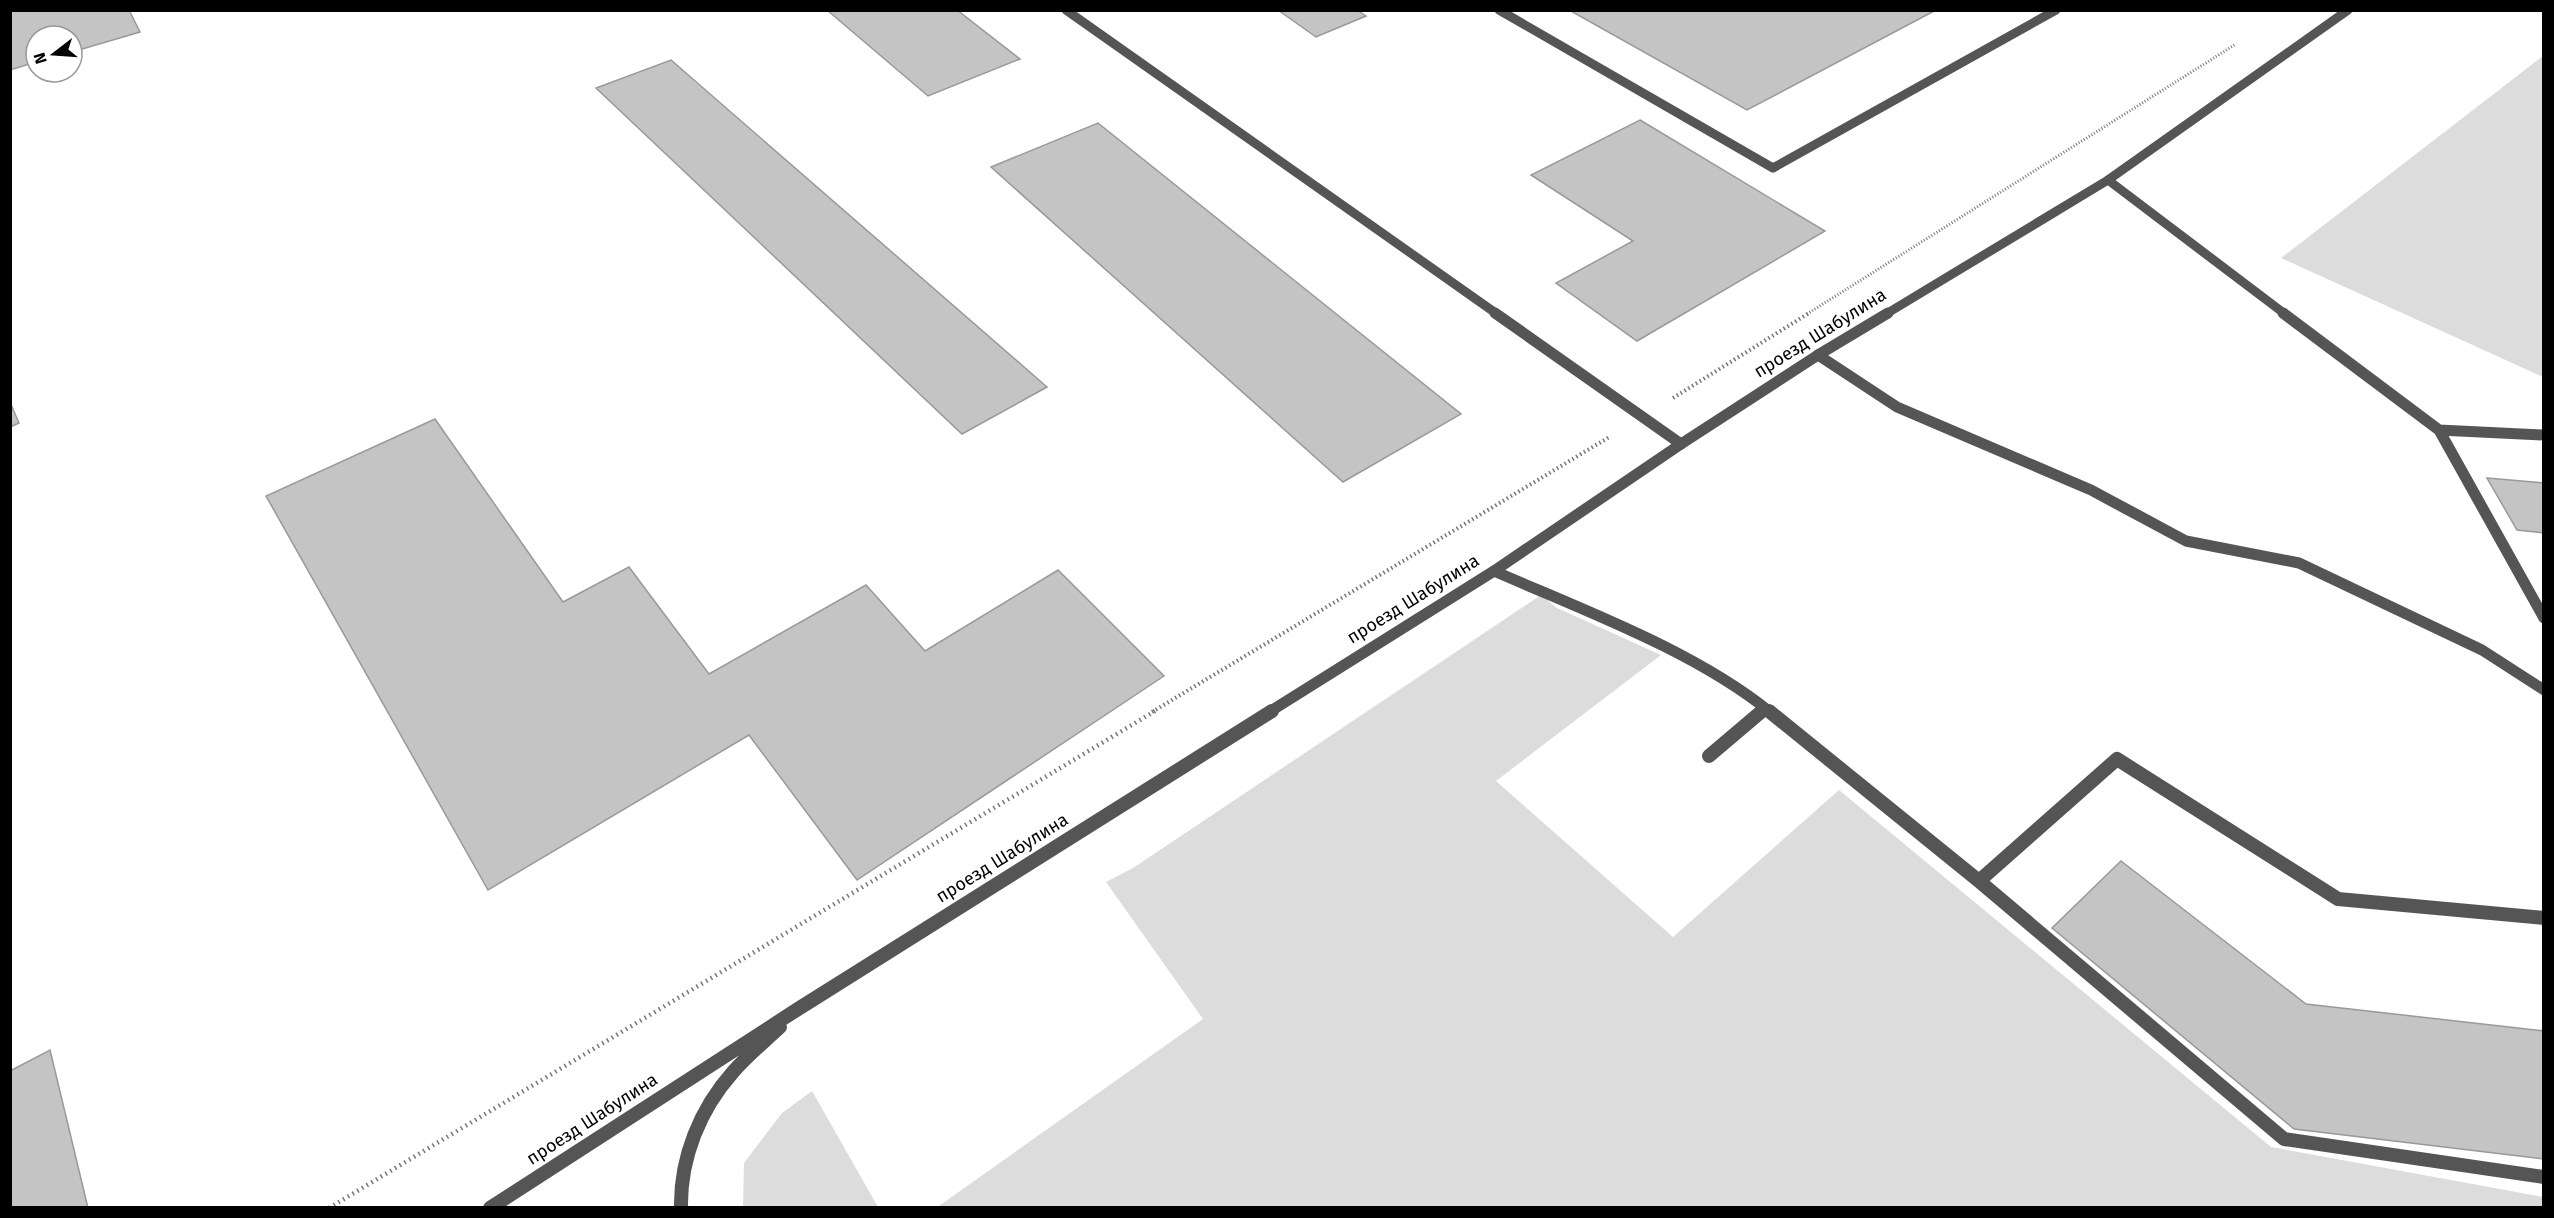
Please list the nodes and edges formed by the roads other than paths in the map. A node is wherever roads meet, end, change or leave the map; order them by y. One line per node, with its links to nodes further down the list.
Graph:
1 (1066, 10): 9 (street)
2 (1499, 10): 3 (street)
3 (2056, 10)
4 (2348, 10): 5 (street, проезд Шабулина)
5 (2108, 180): 6 (street, проезд Шабулина); 7 (street)
6 (1818, 355): 9 (street, проезд Шабулина); 12 (street)
7 (2439, 430): 8 (street); 11 (street)
8 (2544, 435)
9 (1681, 444): 10 (street, проезд Шабулина)
10 (1494, 571): 13 (street); 17 (street, проезд Шабулина)
11 (2544, 618)
12 (2544, 690)
13 (1764, 708): 14 (street); 15 (street)
14 (1709, 756)
15 (1979, 881): 16 (street); 18 (street)
16 (2544, 918)
17 (798, 1009): 19 (street, проезд Шабулина); 20 (street)
18 (2544, 1177)
19 (490, 1208)
20 (681, 1208)

